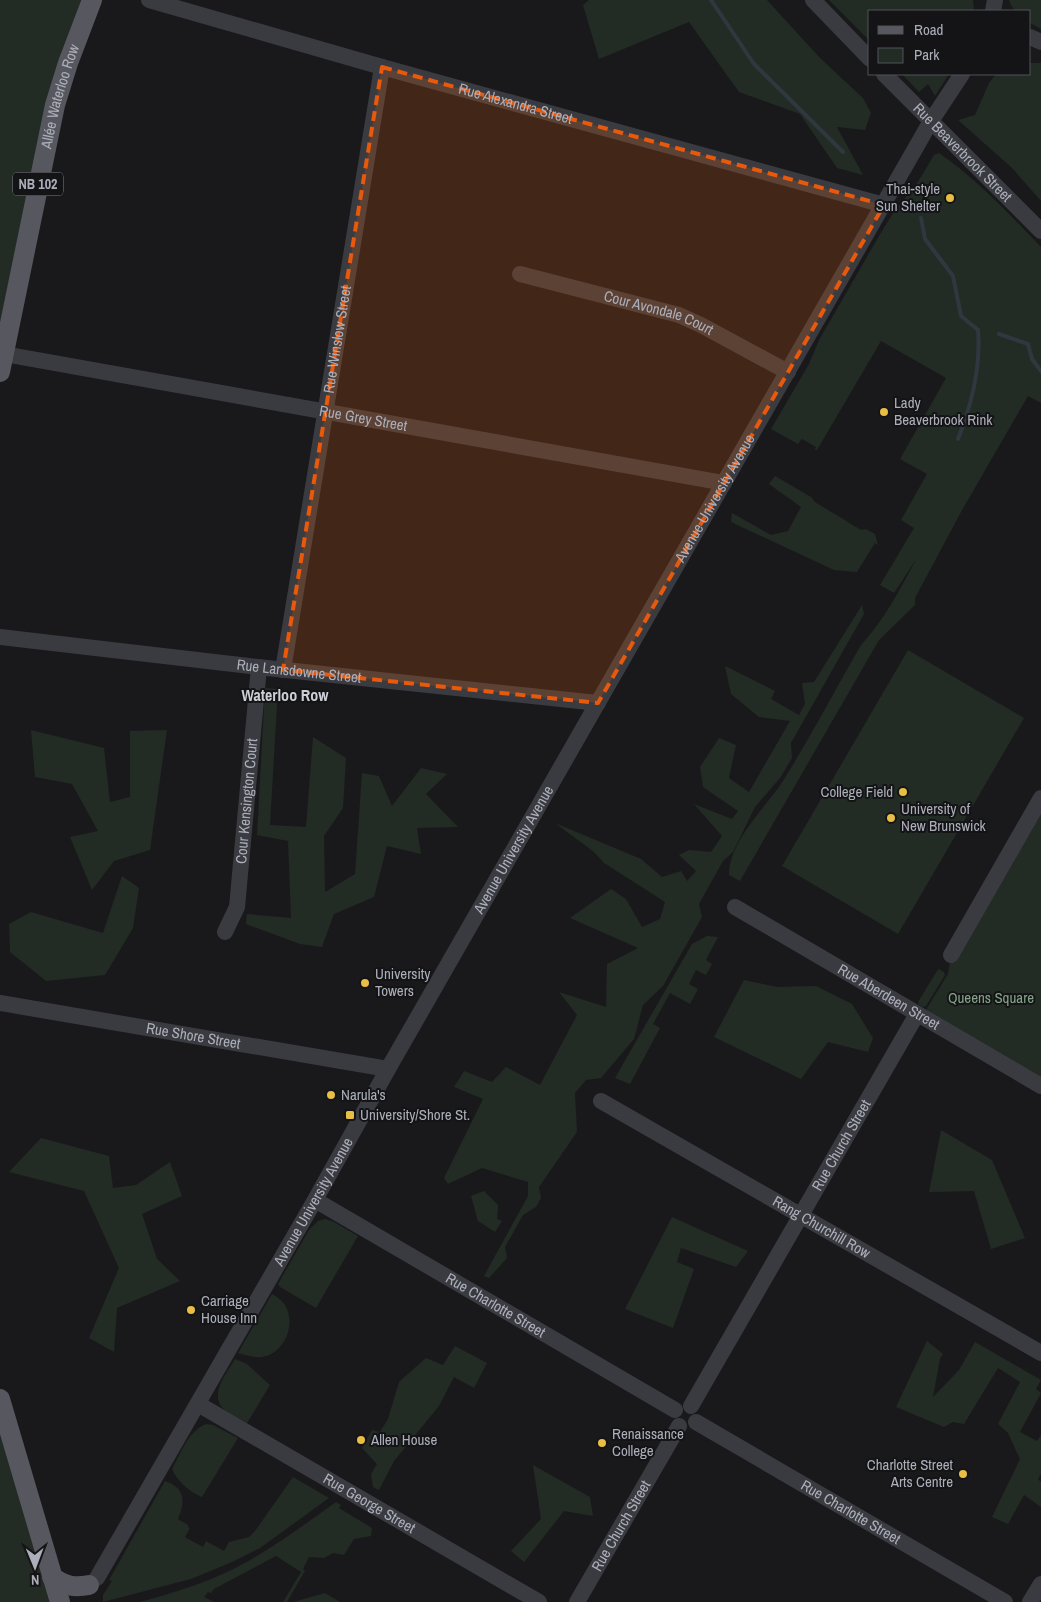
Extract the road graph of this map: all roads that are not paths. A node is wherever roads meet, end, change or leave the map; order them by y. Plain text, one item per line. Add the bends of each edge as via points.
1 (92, 0) edge
2 (149, 0) edge
3 (814, 0) edge
4 (868, 57) edge
5 (382, 67) junction
6 (885, 75) edge
7 (961, 75) edge
8 (931, 121) junction
9 (884, 205) junction
10 (1041, 231) edge
11 (520, 274) dead end
12 (2, 363) edge
13 (788, 372) junction
14 (324, 411) junction
15 (724, 482) junction
16 (0, 637) edge
17 (259, 667) junction
18 (283, 670) junction
19 (598, 704) junction
20 (1041, 798) edge
21 (735, 907) dead end
22 (225, 932) dead end
23 (951, 955) dead end
24 (0, 1002) edge
25 (917, 1014) junction
26 (388, 1069) junction
27 (1041, 1086) edge
28 (602, 1101) dead end
29 (315, 1200) junction
30 (800, 1215) junction
31 (1041, 1353) edge
32 (0, 1399) edge
33 (198, 1404) junction
34 (685, 1416) junction
35 (52, 1577) junction
36 (1041, 1584) edge
37 (80, 1595) edge
38 (539, 1602) edge
39 (577, 1602) edge
40 (1005, 1602) edge
41 (1030, 1602) edge

1 - 12 main road, Allée Waterloo Row / NB 102 via 55,105
2 - 5 street, Rue Alexandra Street
3 - 4 street
5 - 9 street, Rue Alexandra Street
5 - 14 street, Rue Winslow Street
6 - 8 street, Rue Beaverbrook Street
7 - 8 street, Avenue University Avenue
8 - 9 street, Avenue University Avenue
8 - 10 street, Rue Beaverbrook Street
9 - 13 street, Avenue University Avenue
11 - 13 street, Cour Avondale Court via 679,315
12 - 14 street, Rue Grey Street
13 - 15 street, Avenue University Avenue
14 - 15 street, Rue Grey Street
14 - 18 street, Rue Winslow Street
15 - 19 street, Avenue University Avenue
16 - 17 street, Rue Lansdowne Street
17 - 18 street, Rue Lansdowne Street
17 - 22 street, Cour Kensington Court via 237,907
18 - 19 street, Rue Lansdowne Street
19 - 26 street, Avenue University Avenue
20 - 23 street
21 - 25 street, Rue Aberdeen Street
24 - 26 street, Rue Shore Street
25 - 27 street, Rue Aberdeen Street
25 - 30 street, Rue Church Street
26 - 29 street, Avenue University Avenue
28 - 30 street, Rang Churchill Row
29 - 33 street, Avenue University Avenue
29 - 34 street, Rue Charlotte Street
30 - 31 street, Rang Churchill Row
30 - 34 street, Rue Church Street
32 - 35 main road
33 - 37 street, Avenue University Avenue
33 - 38 street, Rue George Street
34 - 39 street, Rue Church Street
34 - 40 street, Rue Charlotte Street
35 - 37 main road
35 - 37 main road via 64,1585 80,1587
36 - 41 street

